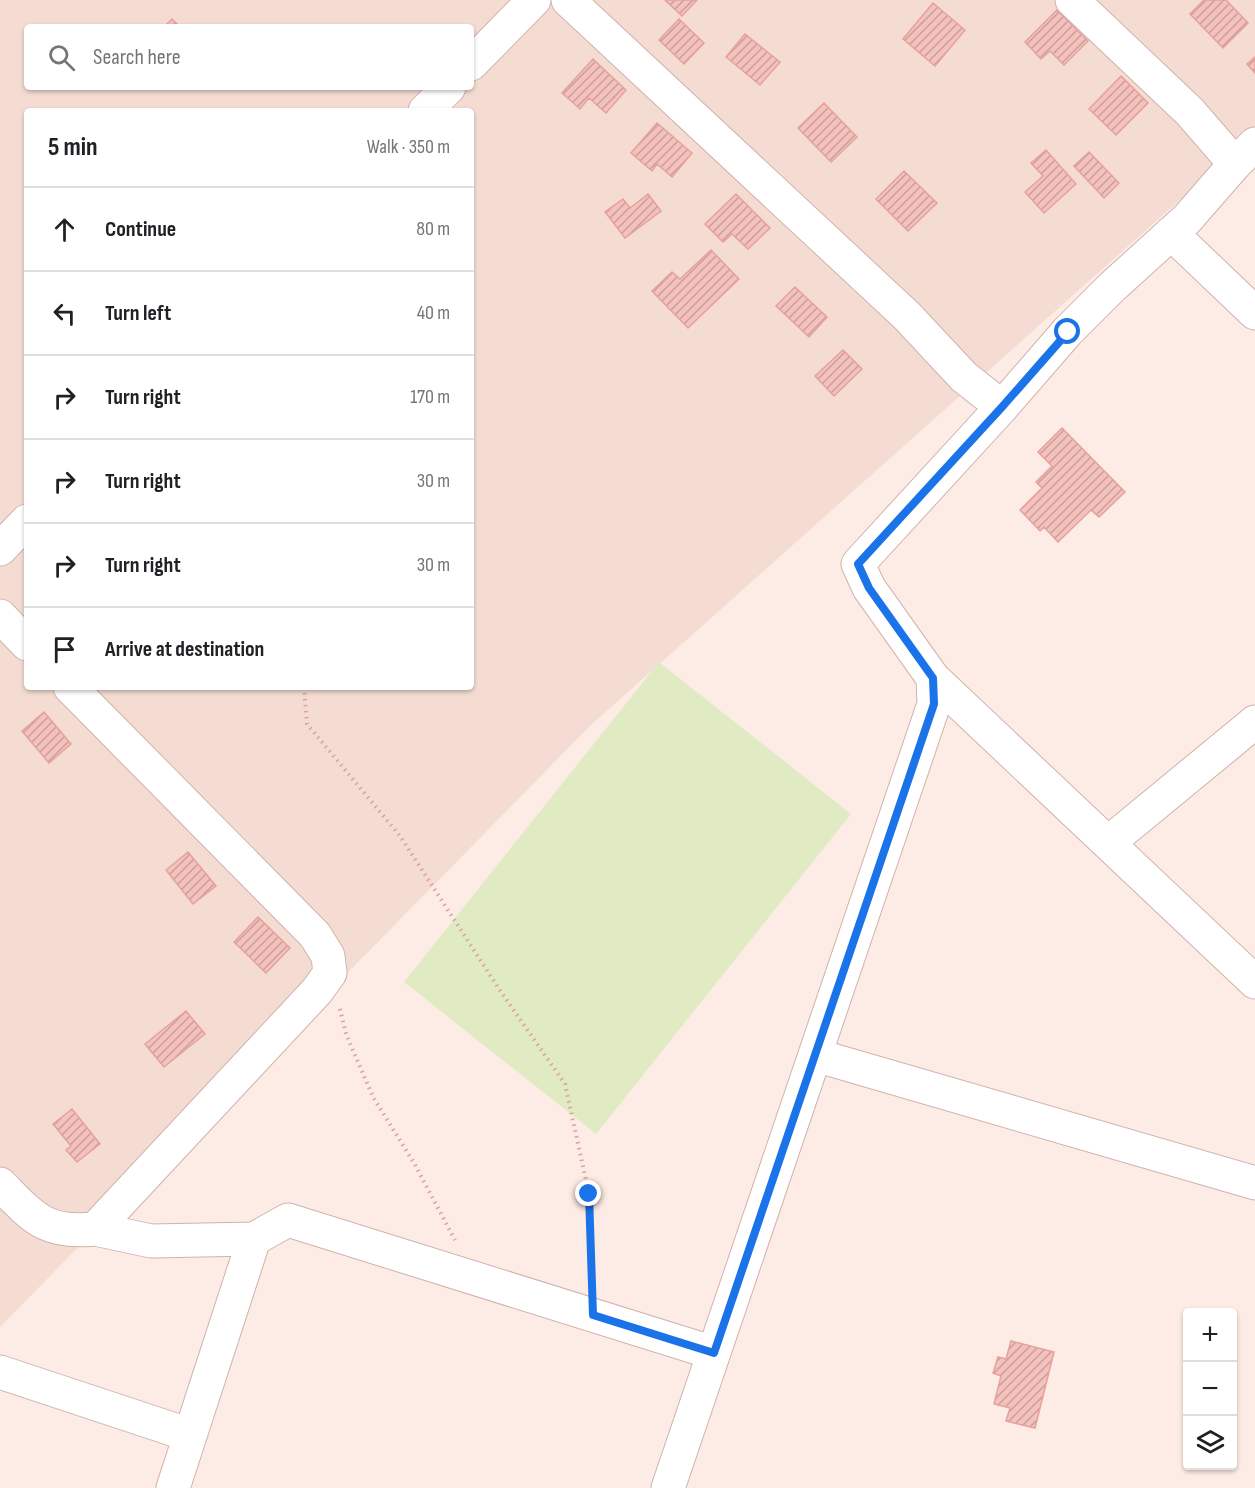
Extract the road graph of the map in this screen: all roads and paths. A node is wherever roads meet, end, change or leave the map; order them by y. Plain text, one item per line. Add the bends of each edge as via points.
1 (568, 0) edge
2 (1072, 0) edge
3 (532, 1) edge
4 (474, 61) edge
5 (446, 90) edge
6 (428, 108) edge
7 (1245, 154) edge
8 (1171, 234) junction
9 (1255, 313) edge
10 (1002, 407) junction
11 (24, 524) edge
12 (0, 549) edge
13 (0, 616) edge
14 (24, 641) edge
15 (933, 678) junction
16 (73, 690) edge
17 (304, 690) edge
18 (1255, 722) edge
19 (1108, 843) junction
20 (330, 973) junction
21 (1255, 982) edge
22 (815, 1055) junction
23 (1255, 1183) edge
24 (0, 1184) edge
25 (95, 1229) junction
26 (255, 1239) junction
27 (475, 1278) junction
28 (593, 1315) junction
29 (714, 1353) junction
30 (0, 1372) edge
31 (190, 1435) junction
32 (675, 1486) edge
33 (173, 1488) edge

1 - 10 street via 907,316 964,377
2 - 7 street via 1190,112
3 - 4 street
5 - 6 street
7 - 8 street
8 - 9 street
8 - 10 street via 1068,332
10 - 15 street via 858,564 869,588
11 - 12 street
13 - 14 street
15 - 19 street
15 - 22 street via 934,704
16 - 20 street via 315,935 328,956
17 - 28 path via 307,724 400,836 565,1084 589,1194
18 - 19 street
19 - 21 street
20 - 25 street
20 - 27 path via 346,1034 373,1097 414,1163
22 - 23 street
22 - 29 street
24 - 25 street via 36,1219 74,1231
25 - 26 street via 151,1241
26 - 27 street via 288,1220
26 - 31 street
27 - 28 street
28 - 29 street
29 - 32 street
30 - 31 street
31 - 33 street

